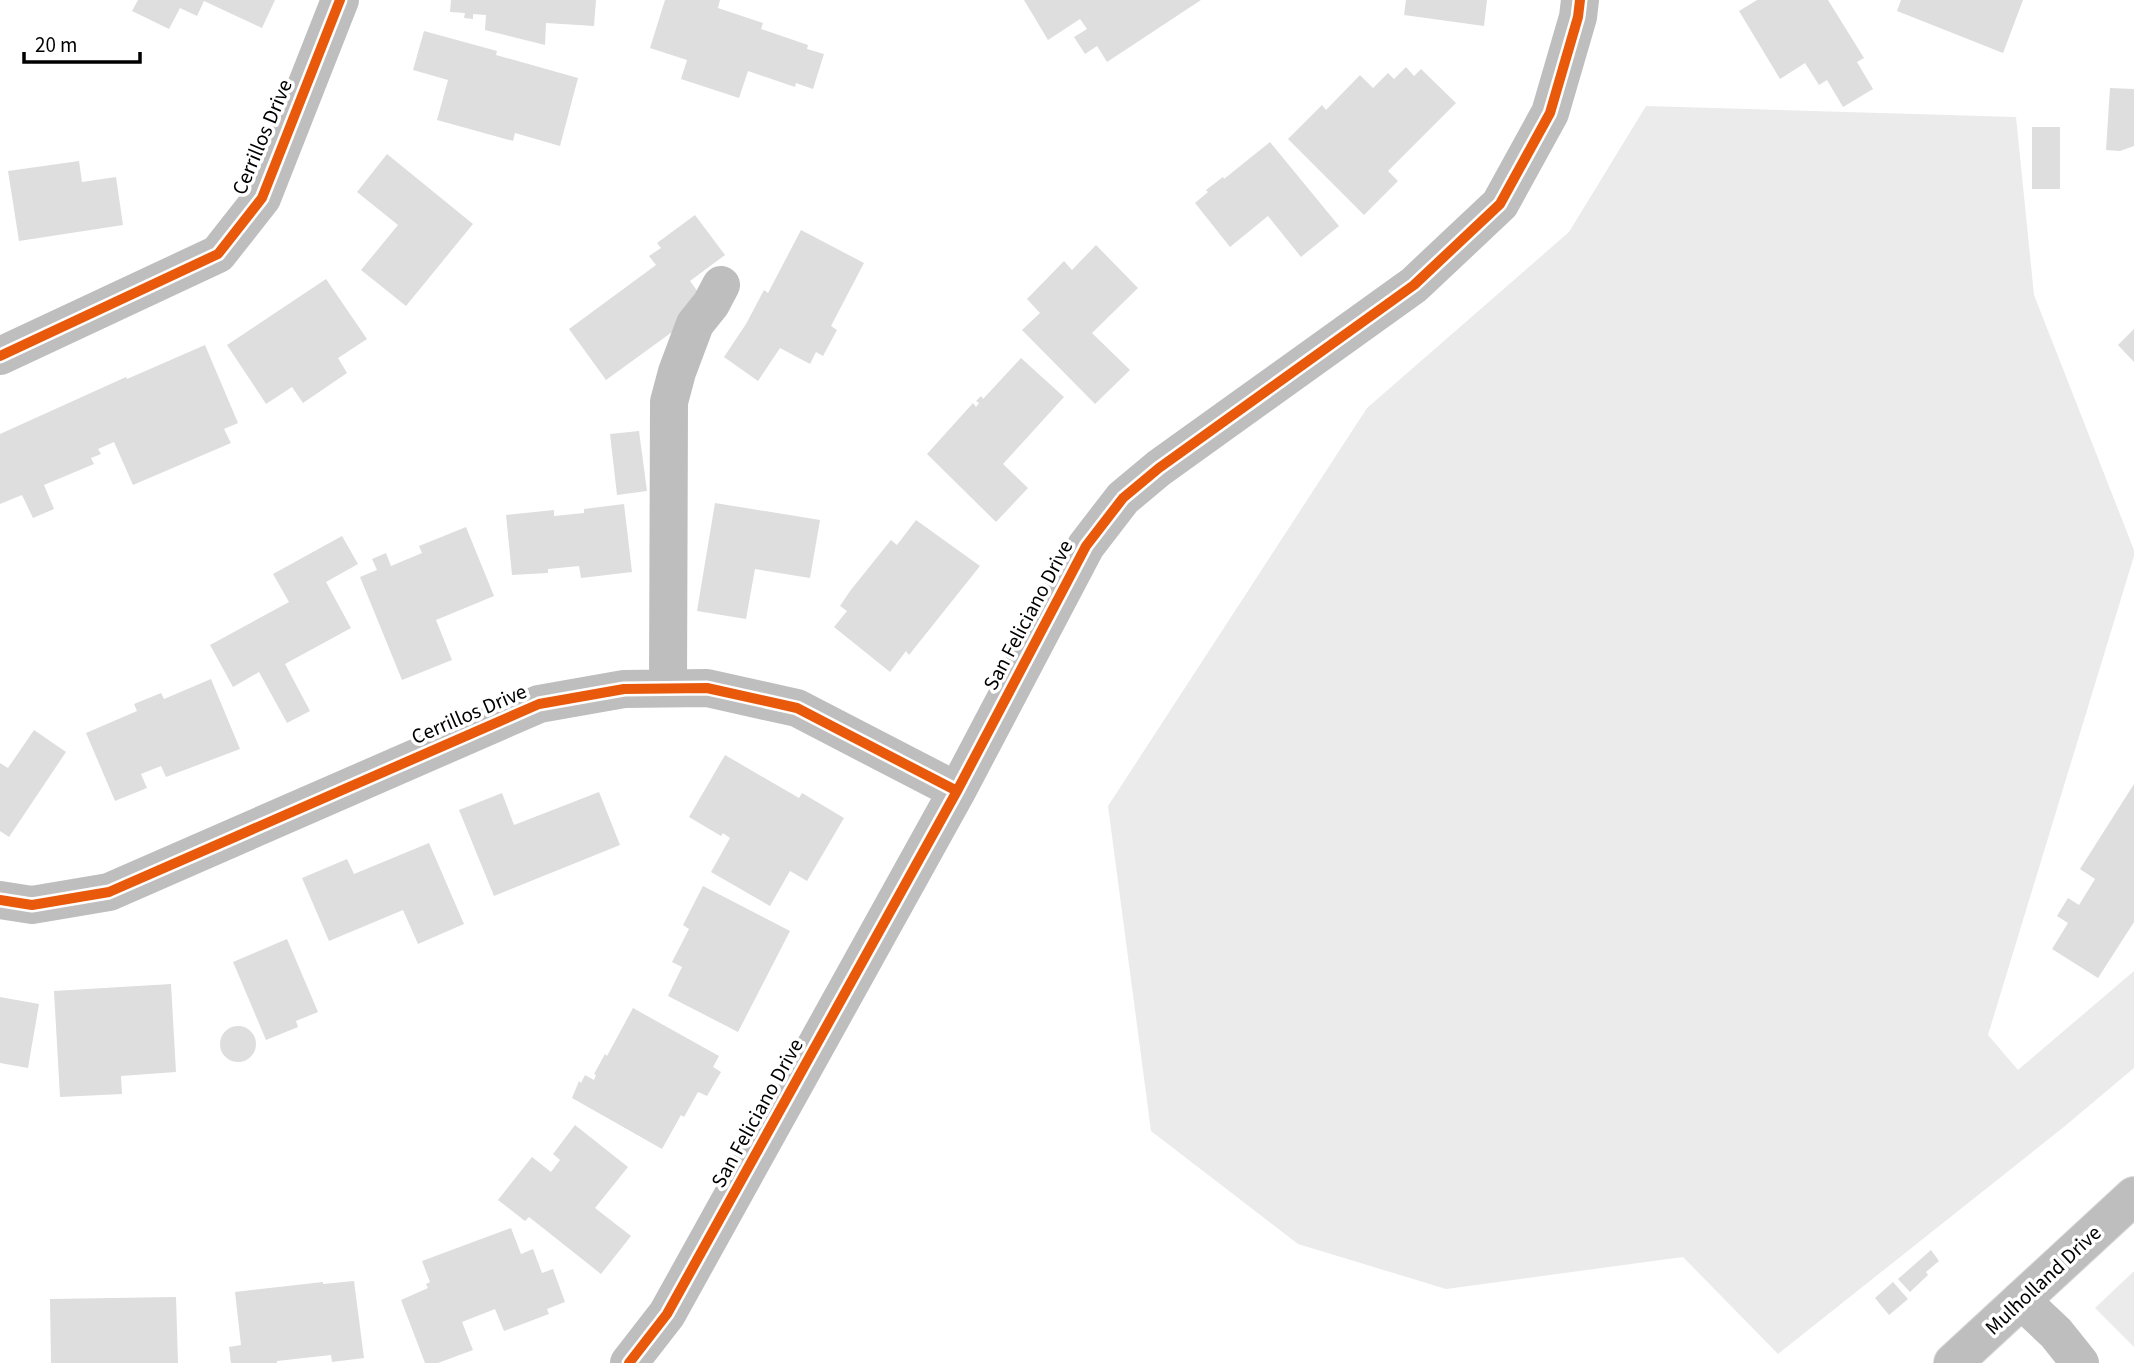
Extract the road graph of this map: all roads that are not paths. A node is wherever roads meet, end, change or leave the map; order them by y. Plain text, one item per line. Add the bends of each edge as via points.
1 (340, 0) edge
2 (1580, 0) edge
3 (721, 285) dead end
4 (0, 356) edge
5 (668, 688) junction
6 (957, 791) junction
7 (0, 900) edge
8 (2134, 1196) edge
9 (2021, 1300) junction
10 (629, 1363) edge
11 (1953, 1363) edge
12 (2080, 1363) edge

1 - 4 street, Cerrillos Drive via 262,198 218,254
2 - 6 street, San Feliciano Drive via 1549,113 1500,204 1414,285 1123,498 1086,546
3 - 5 street via 695,324 669,402
5 - 6 street, Cerrillos Drive via 707,688 797,708
5 - 7 street, Cerrillos Drive via 624,689 539,704 109,892 32,905
6 - 10 street, San Feliciano Drive via 667,1314
8 - 9 street, Mulholland Drive
9 - 11 street, Mulholland Drive
9 - 12 street

